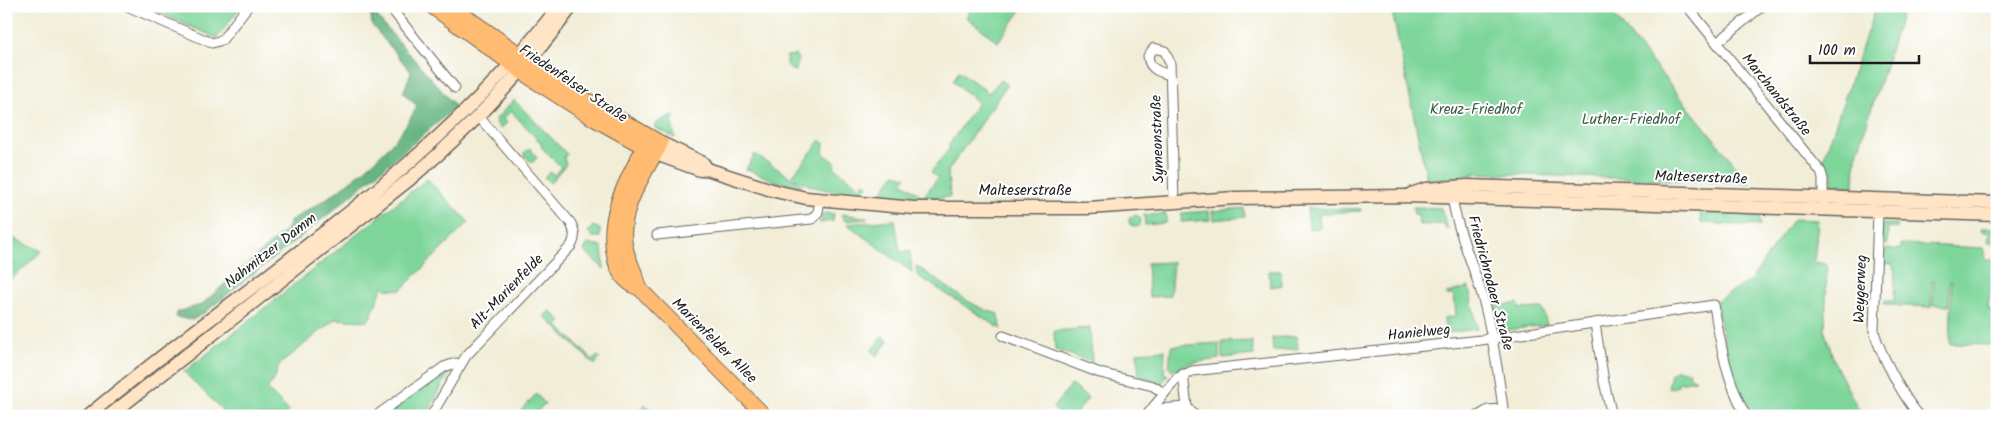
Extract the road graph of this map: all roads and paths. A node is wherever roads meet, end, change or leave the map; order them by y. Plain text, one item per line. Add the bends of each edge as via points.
1 (127, 6) edge
2 (248, 6) edge
3 (389, 6) edge
4 (431, 6) edge
5 (451, 6) edge
6 (559, 6) edge
7 (572, 6) edge
8 (1687, 6) edge
9 (1762, 6) edge
10 (1717, 43) junction
11 (521, 62) junction
12 (1170, 75) dead end
13 (455, 88) dead end
14 (469, 107) junction
15 (479, 117) junction
16 (646, 142) junction
17 (659, 148) junction
18 (1452, 192) junction
19 (820, 200) junction
20 (1174, 202) junction
21 (1823, 203) junction
22 (1997, 203) edge
23 (1878, 211) junction
24 (1997, 215) edge
25 (658, 235) dead end
26 (640, 289) junction
27 (1595, 323) junction
28 (1003, 336) dead end
29 (1491, 338) junction
30 (459, 365) junction
31 (1183, 374) junction
32 (1164, 393) junction
33 (1154, 406) junction
34 (1187, 407) junction
35 (1503, 412) edge
36 (88, 416) edge
37 (108, 416) edge
38 (376, 416) edge
39 (431, 416) edge
40 (765, 416) edge
41 (1146, 416) edge
42 (1195, 416) edge
43 (1478, 416) edge
44 (1612, 416) edge
45 (1746, 416) edge
46 (1920, 416) edge

1 - 2 street via 212,43 222,40
3 - 13 street
4 - 11 main road, Friedenfelser Straße
5 - 11 main road, Friedenfelser Straße
6 - 11 main road
7 - 11 main road
8 - 10 street, Marchandstraße
9 - 10 street
10 - 21 street, Marchandstraße via 1821,172
11 - 14 main road, Nahmitzer Damm
11 - 15 main road, Nahmitzer Damm
11 - 16 main road, Friedenfelser Straße via 580,96
12 - 20 street, Symeonstraße
14 - 15 main road
14 - 36 main road, Nahmitzer Damm via 381,186
15 - 30 street, Alt-Marienfelde via 570,222 575,239
15 - 37 main road, Nahmitzer Damm via 410,179
16 - 17 main road, Friedenfelser Straße
16 - 26 main road, Marienfelder Allee via 620,194 611,236 618,272 628,285
17 - 19 main road, Friedenfelser Straße via 700,170 707,169 775,191
17 - 26 main road, Marienfelder Allee via 632,199 625,223 628,256
18 - 20 main road, Malteserstraße via 1426,189 1406,196
18 - 21 main road, Malteserstraße
18 - 29 street, Friedrichrodaer Straße via 1484,300
19 - 20 main road, Malteserstraße via 925,208 1090,208
19 - 25 street via 818,212 812,219
21 - 22 main road, Malteserstraße
21 - 23 main road, Malteserstraße
23 - 24 main road, Malteserstraße
23 - 46 street, Weygerweg via 1874,331 1911,406
26 - 40 main road, Marienfelder Allee
27 - 29 street, Hanielweg
27 - 44 street
27 - 45 street, Hanielweg via 1714,304 1723,358
28 - 32 street via 1100,373 1146,384
29 - 31 street, Hanielweg
29 - 35 street, Friedrichrodaer Straße
30 - 38 street, Alt-Marienfelde via 444,367
30 - 39 street, Alt-Marienfelde
31 - 32 street
31 - 34 street
32 - 33 street
33 - 34 street
33 - 41 street
34 - 42 street
35 - 43 street via 1488,410

